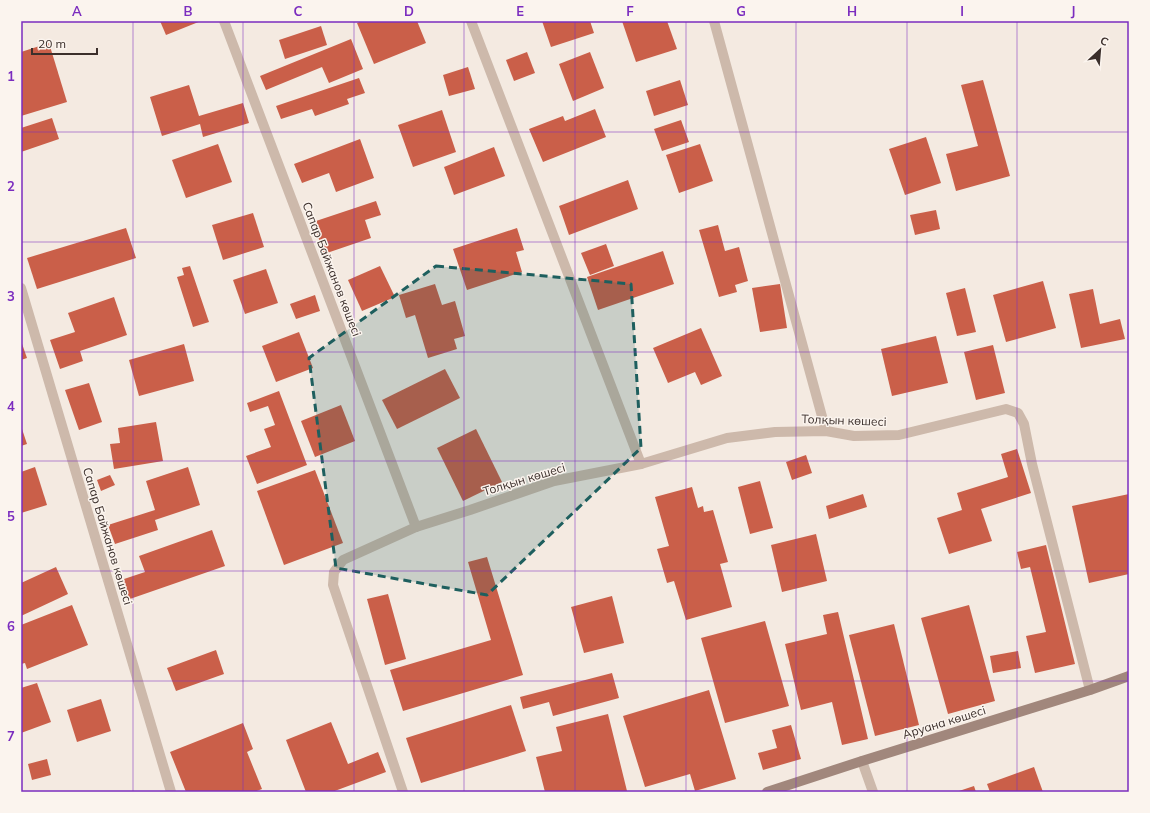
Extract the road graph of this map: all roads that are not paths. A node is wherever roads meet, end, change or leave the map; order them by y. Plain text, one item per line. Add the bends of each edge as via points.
1 (224, 21) edge
2 (471, 21) edge
3 (714, 21) edge
4 (21, 288) edge
5 (826, 430) junction
6 (640, 464) junction
7 (416, 527) junction
8 (1129, 676) edge
9 (1090, 690) junction
10 (862, 761) junction
11 (171, 792) edge
12 (403, 792) edge
13 (767, 792) edge
14 (873, 792) edge

1 - 7 street, Сапар Байжанов көшесі
2 - 6 street
3 - 5 street
4 - 11 street, Сапар Байжанов көшесі
5 - 6 street, Толқын көшесі via 774,432 727,438
5 - 9 street, Толқын көшесі via 854,436 899,435 1006,409 1018,413 1024,424
6 - 7 street, Толқын көшесі via 554,481
7 - 12 street, Толқын көшесі via 343,560 334,572 332,585
8 - 9 street, Аруана көшесі
9 - 10 street, Аруана көшесі
10 - 13 street, Аруана көшесі
10 - 14 street

